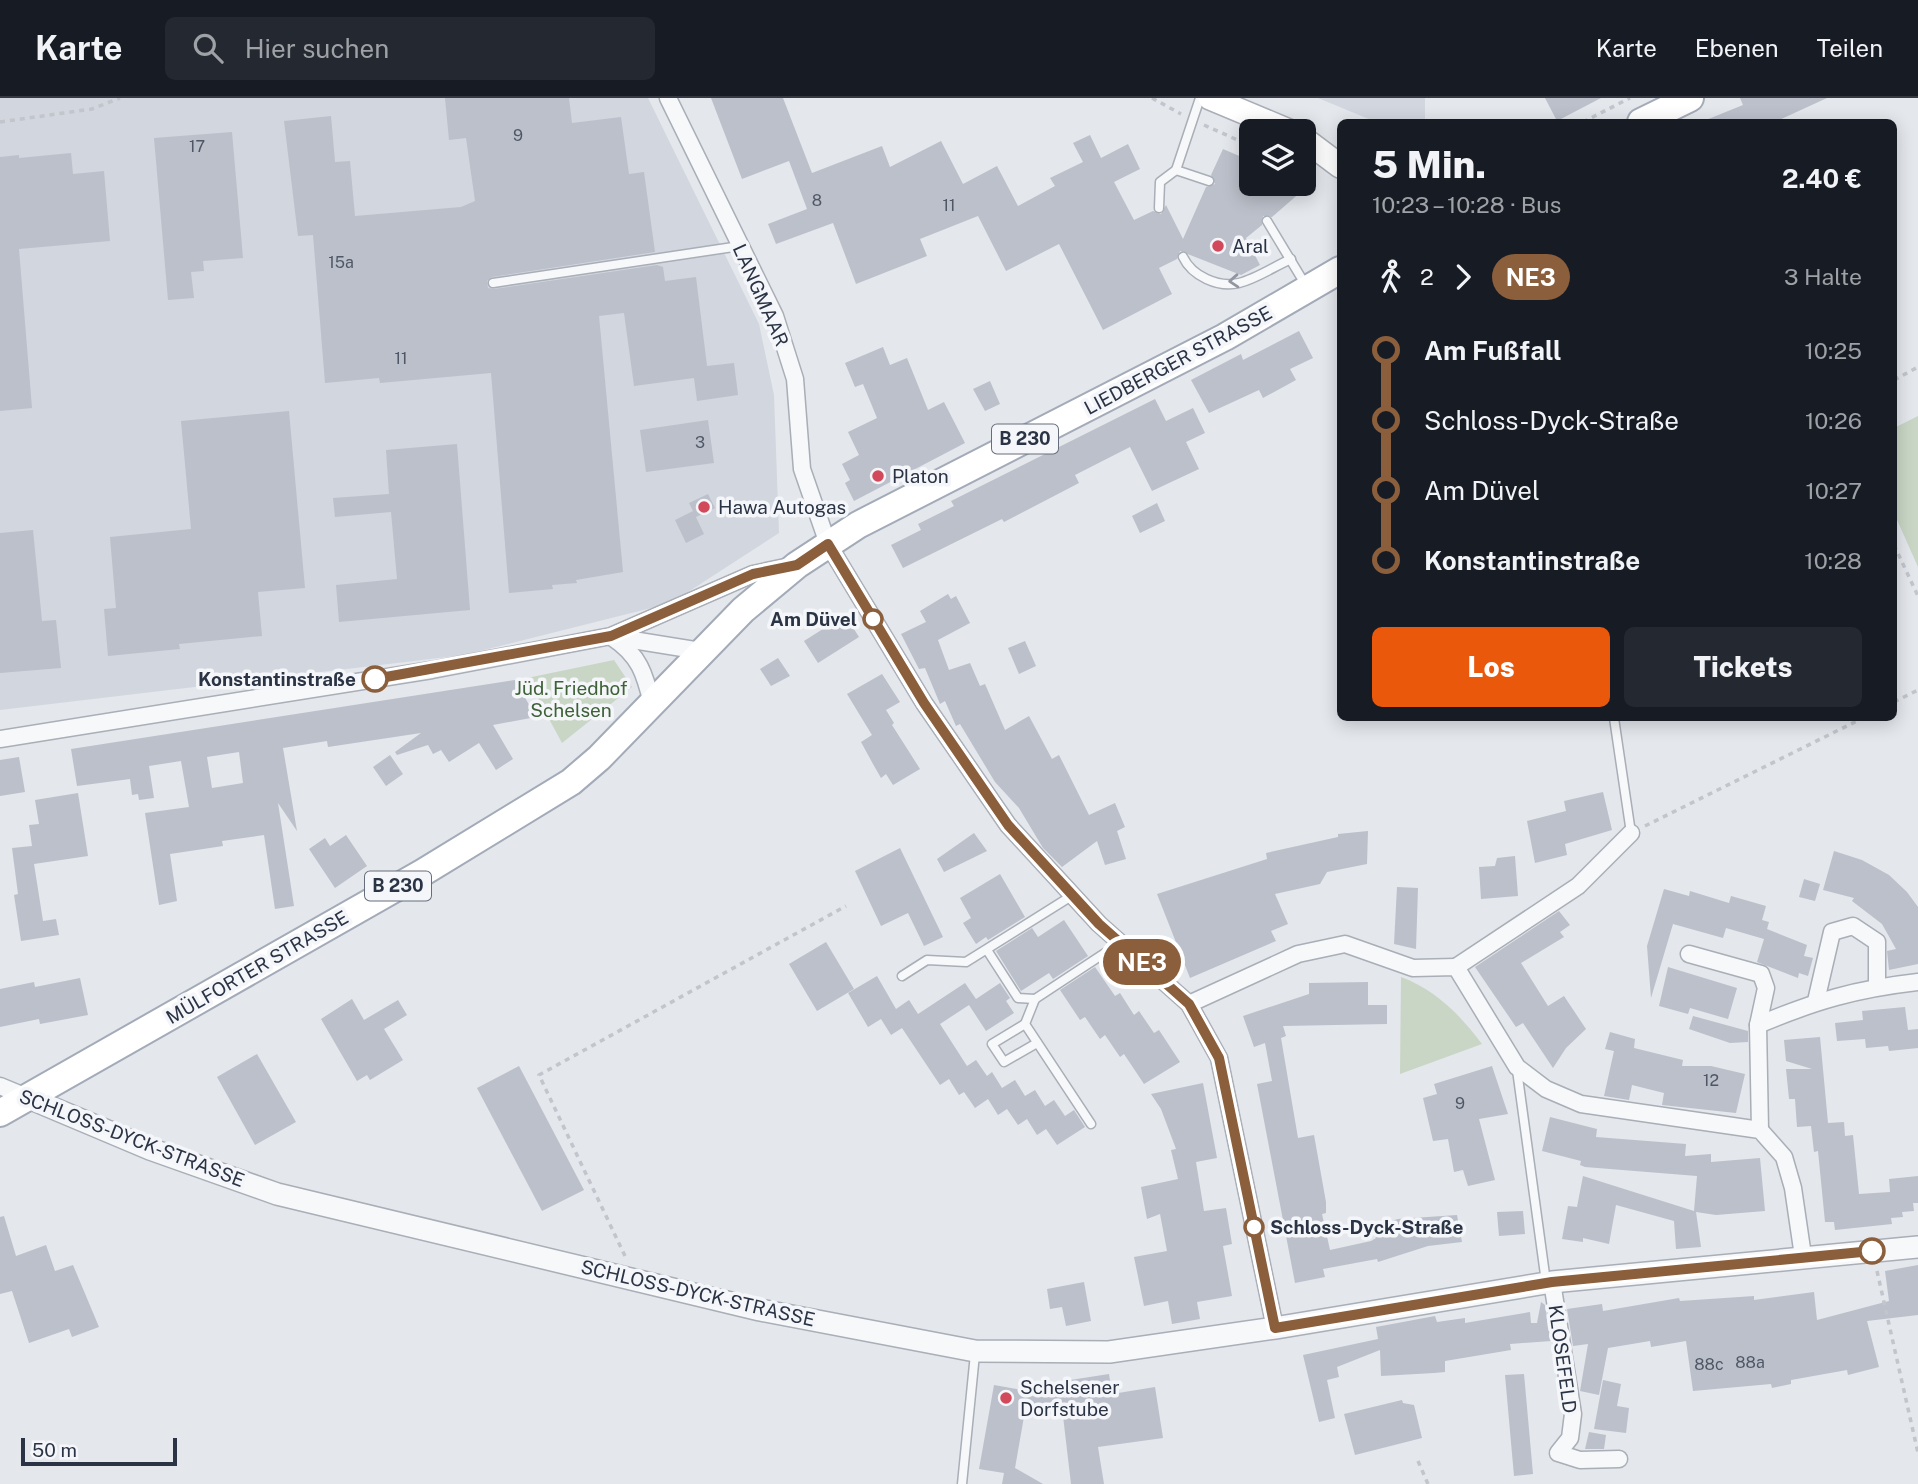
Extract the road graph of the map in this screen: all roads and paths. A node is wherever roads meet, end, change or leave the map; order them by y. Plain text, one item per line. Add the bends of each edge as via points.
1 (120, 98) edge
2 (668, 98) edge
3 (1200, 98) edge
4 (1210, 98) edge
5 (1630, 98) edge
6 (1690, 98) edge
7 (1260, 119) edge
8 (1589, 119) edge
9 (1647, 119) edge
10 (0, 122) edge
11 (1316, 141) edge
12 (1316, 147) edge
13 (1337, 147) edge
14 (1337, 164) edge
15 (1176, 170) junction
16 (1209, 181) dead end
17 (1159, 208) dead end
18 (1267, 221) dead end
19 (740, 246) junction
20 (1182, 257) dead end
21 (1291, 259) junction
22 (1337, 272) edge
23 (493, 282) dead end
24 (1307, 289) junction
25 (1918, 367) edge
26 (1897, 378) edge
27 (828, 544) junction
28 (1897, 551) edge
29 (797, 565) junction
30 (1918, 596) edge
31 (611, 636) junction
32 (701, 651) junction
33 (1918, 690) edge
34 (1897, 700) edge
35 (652, 704) junction
36 (1614, 721) edge
37 (1857, 721) edge
38 (0, 739) edge
39 (1631, 834) junction
40 (1073, 895) junction
41 (846, 906) dead end
42 (1121, 942) junction
43 (987, 950) junction
44 (1689, 954) dead end
45 (1456, 967) junction
46 (902, 976) dead end
47 (1918, 982) edge
48 (1877, 986) junction
49 (1035, 999) junction
50 (1816, 1001) junction
51 (1189, 1004) junction
52 (1025, 1024) junction
53 (1758, 1026) junction
54 (1037, 1044) junction
55 (1517, 1067) junction
56 (0, 1086) edge
57 (30, 1098) junction
58 (0, 1113) edge
59 (1091, 1124) dead end
60 (1760, 1130) junction
61 (1918, 1247) edge
62 (1872, 1251) junction
63 (1803, 1256) junction
64 (637, 1280) junction
65 (1549, 1283) junction
66 (1275, 1328) junction
67 (975, 1351) junction
68 (1918, 1453) edge
69 (1619, 1459) dead end
70 (1418, 1461) dead end
71 (962, 1484) edge
72 (1428, 1484) edge

1 - 10 path via 92,109
2 - 19 street, LANGMAAR
3 - 15 lane
4 - 7 main road
5 - 8 path
6 - 9 main road
11 - 13 main road
12 - 14 main road
15 - 16 lane
15 - 17 lane via 1160,182
18 - 21 lane
19 - 23 lane
19 - 27 street, LANGMAAR via 775,316 795,379 802,469
21 -> 20 lane via 1238,283 1202,279
21 - 24 lane
22 - 24 main road, LIEDBERGER STRASSE / B 230
24 - 27 main road, LIEDBERGER STRASSE / B 230 via 1225,337
25 - 26 path
27 - 29 main road, MÜLFORTER STRASSE / B 230
27 - 40 street via 924,703 1008,825
28 - 30 path
29 - 31 street via 753,574
29 - 32 main road, MÜLFORTER STRASSE / B 230
31 - 32 street
31 - 35 street via 641,663
31 - 38 street via 432,670
32 - 35 main road, MÜLFORTER STRASSE / B 230
33 - 34 path
35 - 57 main road, MÜLFORTER STRASSE / B 230 via 600,758 539,804
36 - 39 lane
37 - 39 path
39 - 45 street via 1578,886
40 - 42 street
40 - 43 lane
41 - 64 path via 539,1075
42 - 49 lane
42 - 51 street
43 - 46 lane via 966,962 927,960
43 - 49 lane via 1018,998
44 - 53 street via 1761,974 1766,988
45 - 51 street via 1413,968 1345,944 1298,954
45 - 55 street
47 - 48 street
48 - 50 street
48 - 50 street via 1877,942 1853,926 1832,932
49 - 52 lane
50 - 53 street
51 - 66 street via 1219,1058
52 - 54 lane
52 - 54 lane via 992,1044 1004,1062
53 - 60 street
54 - 59 lane
55 - 60 street via 1546,1089 1581,1104
55 - 65 lane
56 - 57 street, SCHLOSS-DYCK-STRASSE
57 - 58 main road, MÜLFORTER STRASSE / B 230
57 - 64 street, SCHLOSS-DYCK-STRASSE via 150,1150 277,1194
60 - 63 street via 1784,1157
61 - 62 street, SCHLOSS-DYCK-STRASSE
62 - 63 street, SCHLOSS-DYCK-STRASSE
62 - 68 path
63 - 65 street, SCHLOSS-DYCK-STRASSE
64 - 67 street, SCHLOSS-DYCK-STRASSE via 760,1310
65 - 66 street, SCHLOSS-DYCK-STRASSE
65 - 69 street, KLOSEFELD via 1573,1414 1570,1438 1558,1453 1580,1460
66 - 67 street, SCHLOSS-DYCK-STRASSE via 1109,1352
67 - 71 lane
70 - 72 path

